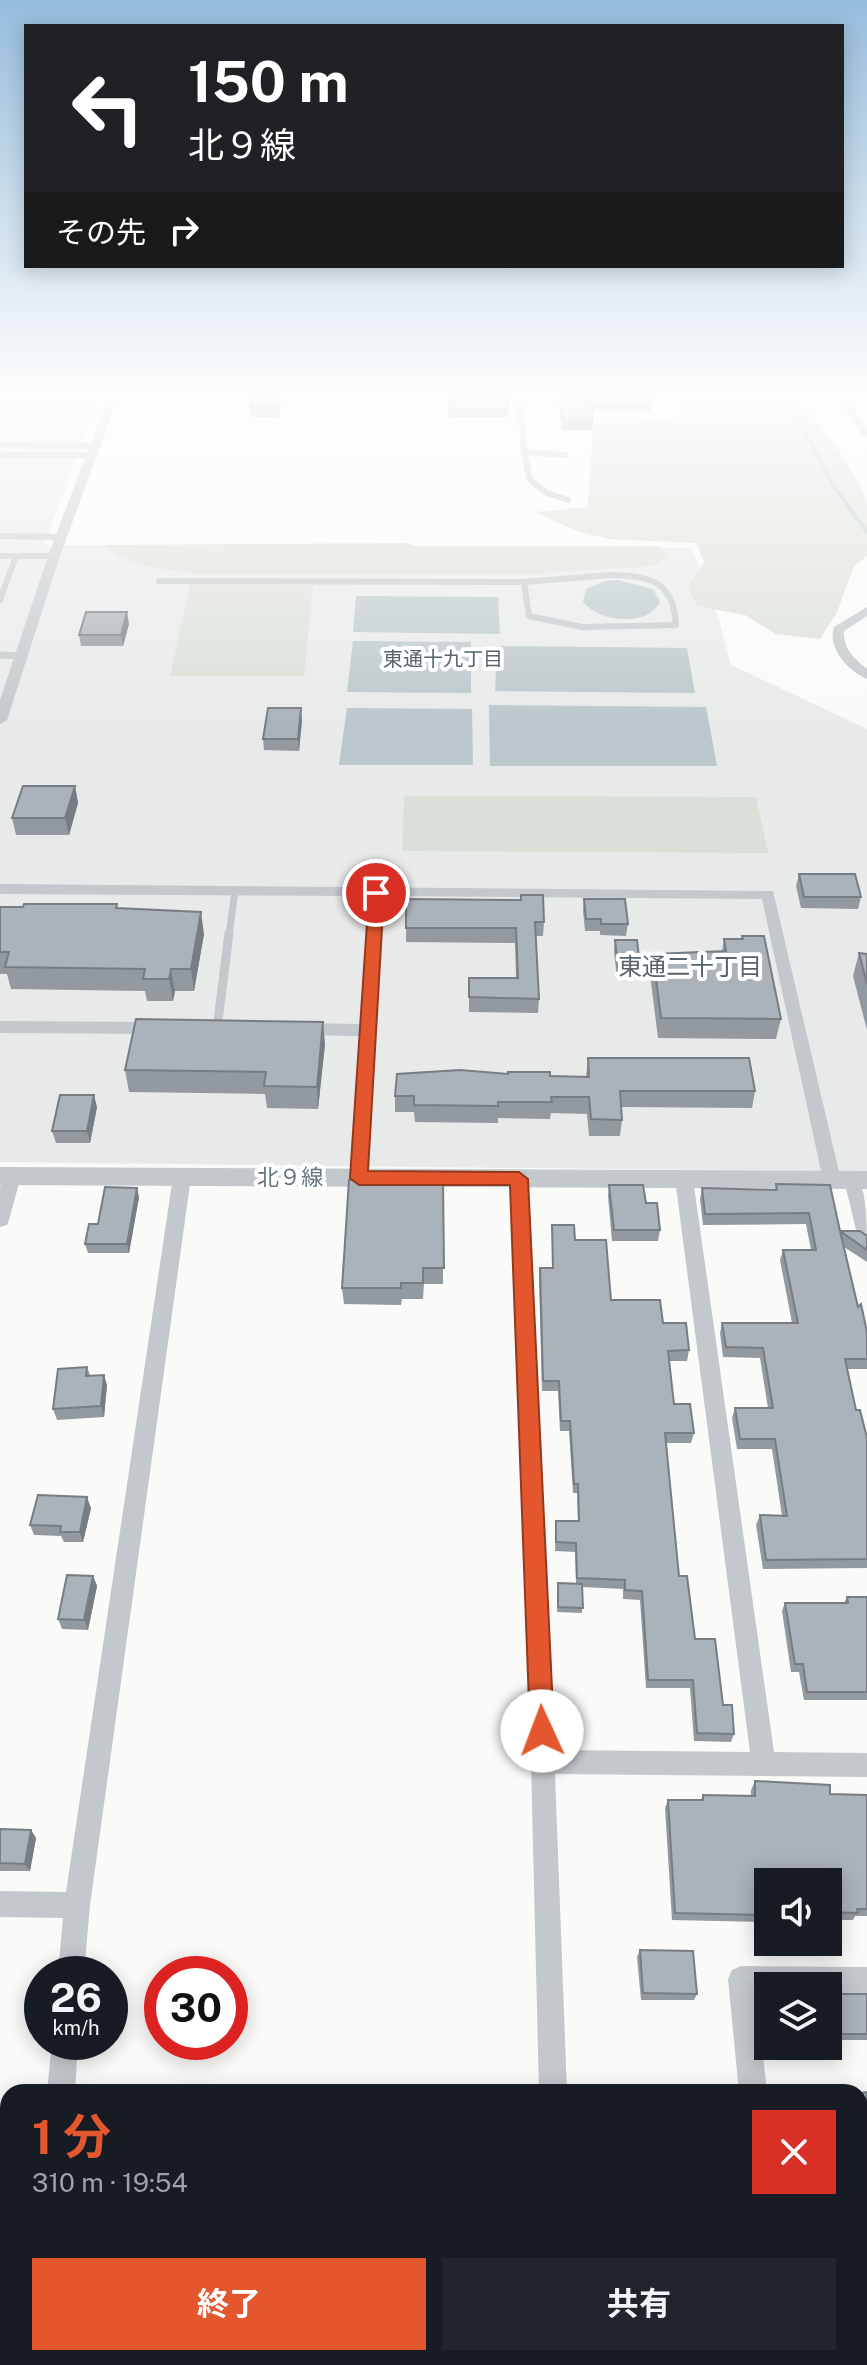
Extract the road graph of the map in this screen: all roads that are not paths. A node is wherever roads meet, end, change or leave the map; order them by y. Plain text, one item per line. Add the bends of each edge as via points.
1 (73, 505) edge
2 (0, 536) edge
3 (61, 537) junction
4 (0, 556) edge
5 (16, 556) junction
6 (54, 556) junction
7 (159, 581) dead end
8 (524, 582) junction
9 (0, 600) edge
10 (864, 612) edge
11 (0, 655) edge
12 (21, 656) junction
13 (867, 675) edge
14 (0, 720) edge
15 (0, 889) edge
16 (235, 891) junction
17 (376, 893) junction
18 (0, 1027) edge
19 (171, 1028) edge
20 (217, 1029) edge
21 (278, 1029) edge
22 (368, 1030) junction
23 (6, 1176) edge
24 (182, 1177) junction
25 (359, 1178) junction
26 (519, 1179) junction
27 (684, 1179) junction
28 (851, 1180) edge
29 (0, 1220) edge
30 (867, 1238) edge
31 (543, 1762) junction
32 (764, 1764) junction
33 (867, 1765) edge
34 (0, 1904) edge
35 (77, 1905) junction
36 (73, 1956) edge
37 (867, 1980) edge
38 (64, 2060) edge
39 (62, 2084) edge
40 (553, 2084) edge
41 (752, 2084) edge

1 - 3 street
2 - 3 lane
3 - 6 street
4 - 5 lane
5 - 6 lane
5 - 9 lane
6 - 12 street
7 - 8 lane
8 - 8 lane via 610,575 653,580 675,603 676,625 546,623 529,616
10 - 13 street via 838,630 836,641
11 - 12 lane
12 - 14 street
15 - 16 street
16 - 17 street
16 - 20 lane
17 - 22 street
17 - 28 street via 768,894
18 - 19 street
21 - 22 street
22 - 25 street
23 - 24 street, 北９線
23 - 29 street
24 - 25 street, 北９線
24 - 35 street
25 - 26 street, 北９線
26 - 27 street, 北９線
26 - 31 street
27 - 28 street, 北９線
27 - 32 street
28 - 30 street
31 - 32 street
31 - 40 street
32 - 33 street
34 - 35 street
35 - 36 street
37 - 41 street via 741,1979
38 - 39 street

